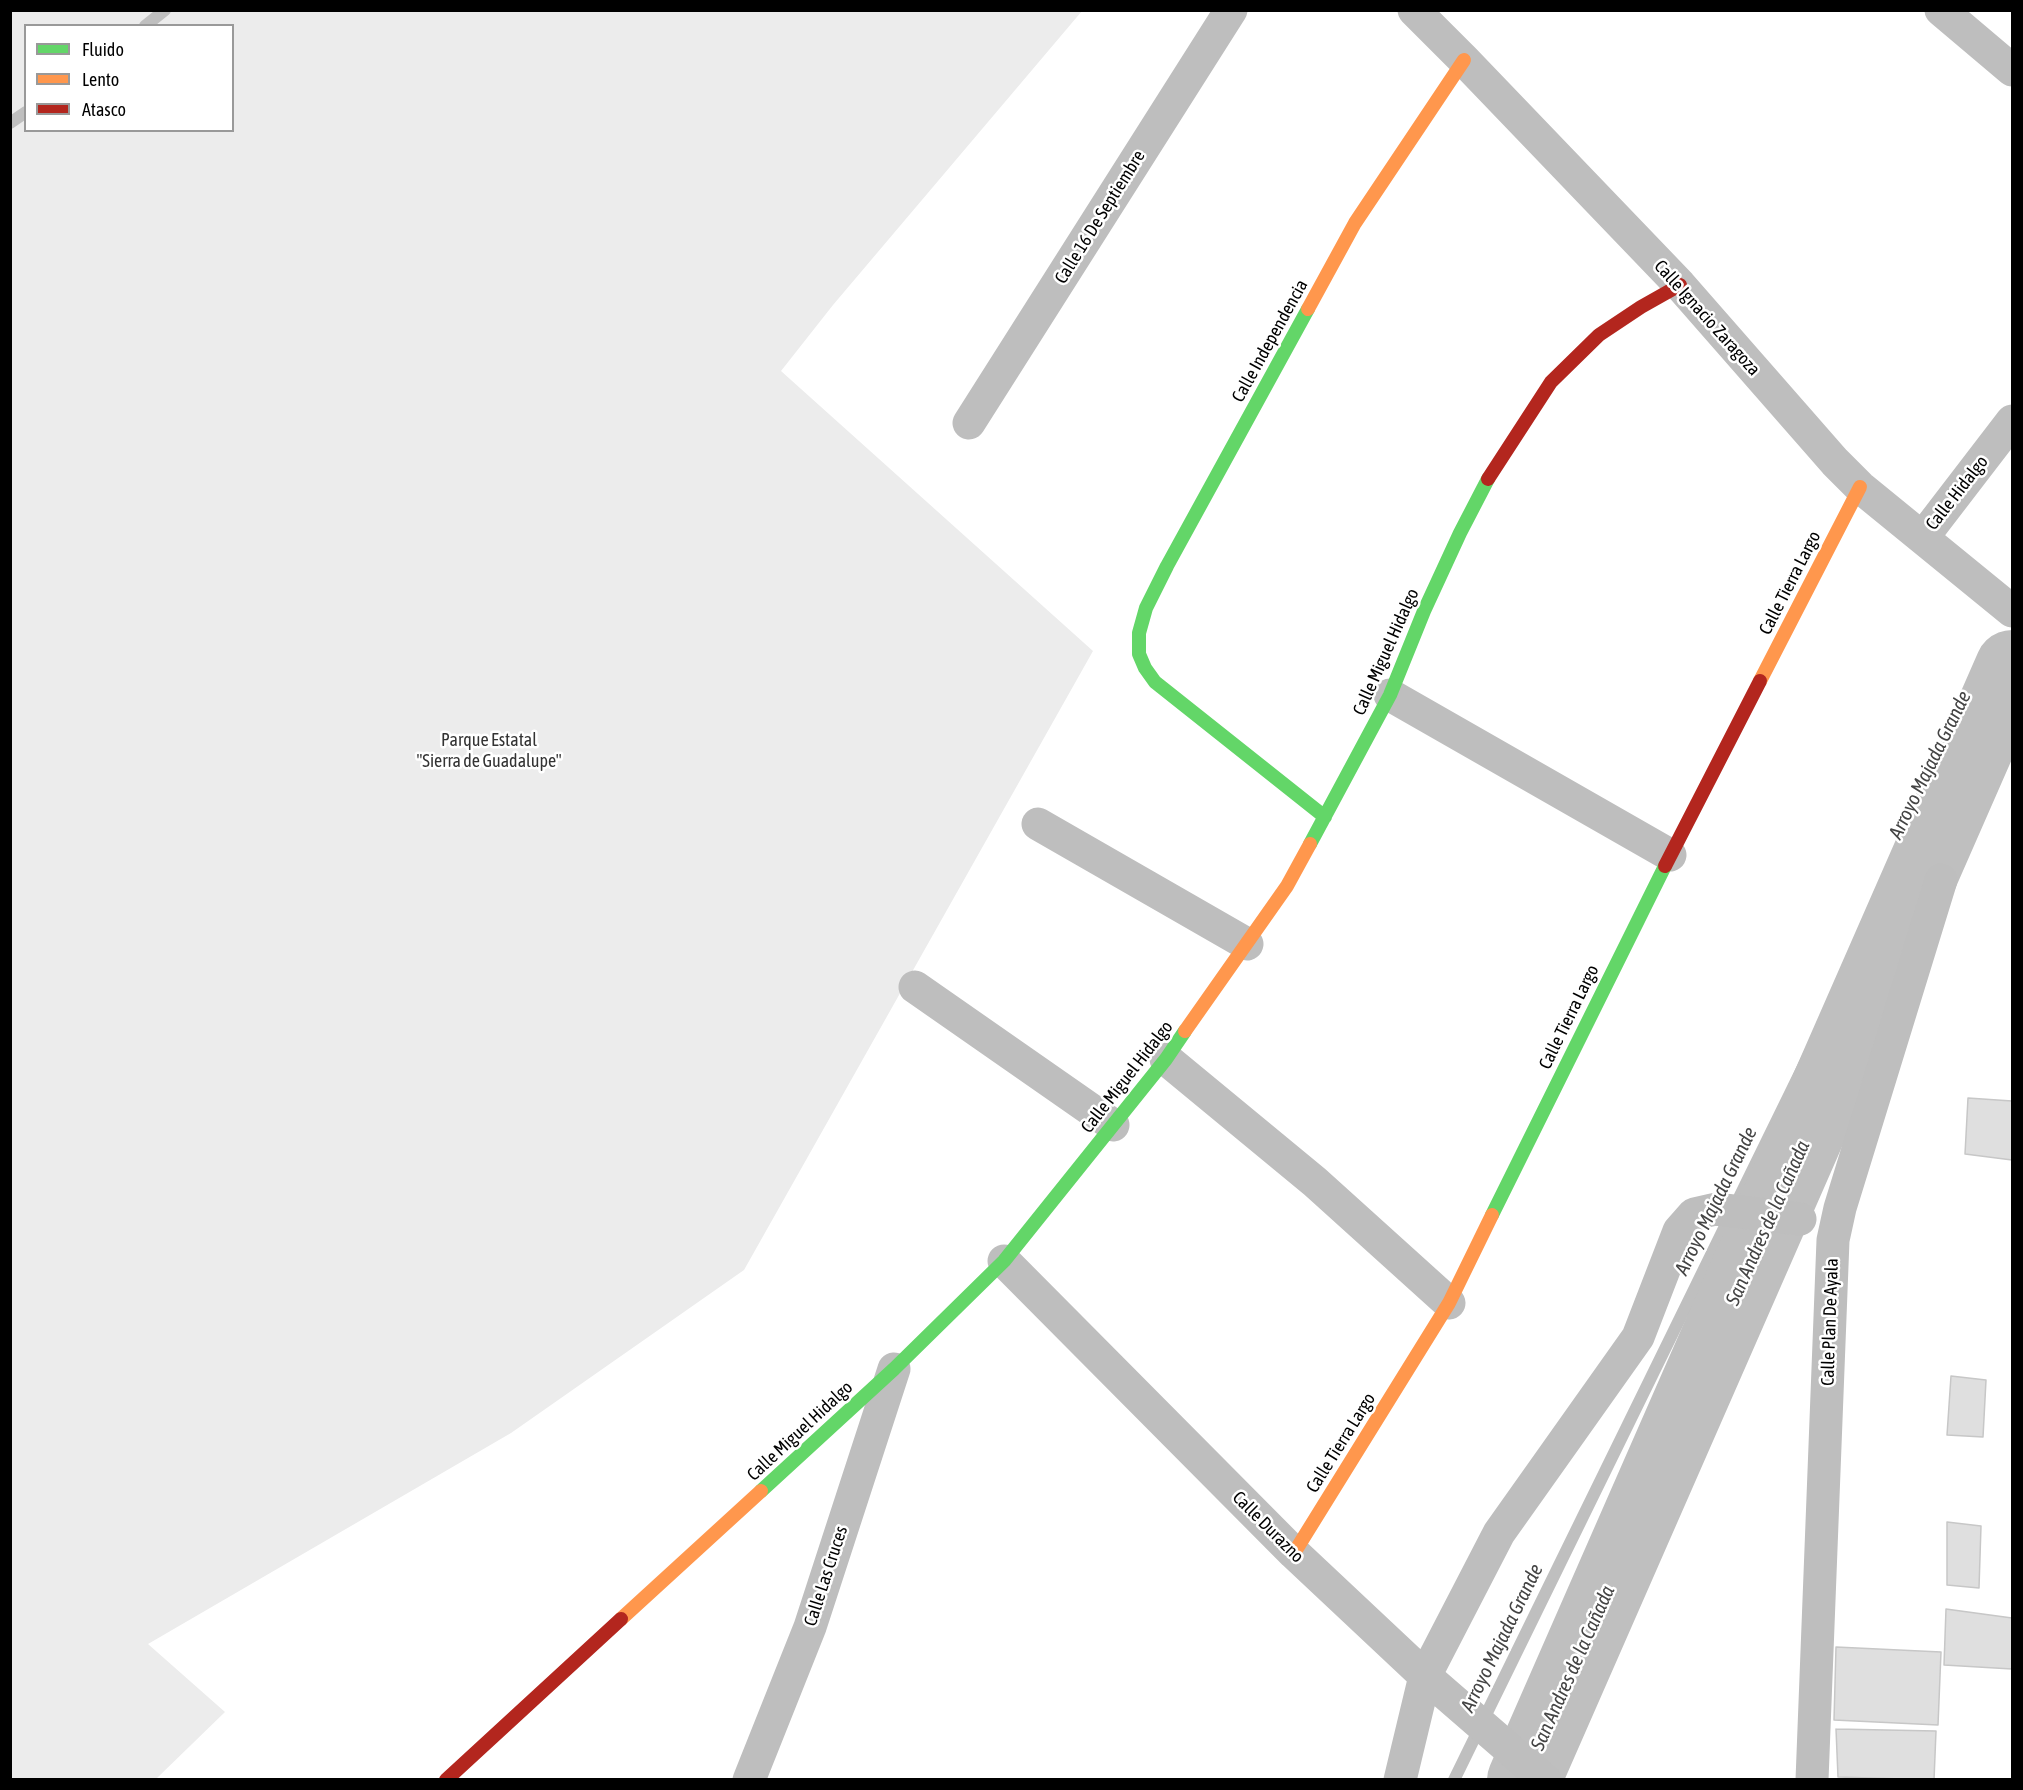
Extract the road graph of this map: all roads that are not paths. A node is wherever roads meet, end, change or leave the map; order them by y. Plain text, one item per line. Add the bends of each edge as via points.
1 (1231, 10) edge
2 (1414, 10) edge
3 (1941, 10) edge
4 (1464, 60) junction
5 (2013, 70) edge
6 (1680, 285) junction
7 (2013, 421) edge
8 (969, 423) dead end
9 (1860, 487) junction
10 (1923, 537) junction
11 (2013, 611) edge
12 (1390, 695) junction
13 (1325, 817) junction
14 (1038, 824) dead end
15 (1670, 855) junction
16 (1941, 880) dead end
17 (1248, 944) junction
18 (915, 987) dead end
19 (1166, 1059) junction
20 (1113, 1125) junction
21 (1800, 1220) dead end
22 (1004, 1261) junction
23 (1449, 1303) junction
24 (894, 1369) junction
25 (1294, 1553) junction
26 (1425, 1676) junction
27 (446, 1779) edge
28 (749, 1779) edge
29 (1400, 1779) edge
30 (1545, 1779) edge
31 (1812, 1779) edge

1 - 8 street, Calle 16 De Septiembre
2 - 4 street, Calle Ignacio Zaragoza
3 - 5 street
4 - 6 street, Calle Ignacio Zaragoza
4 - 13 street, Calle Independencia via 1355,223 1178,545 1146,608 1139,633 1139,654 1155,682
6 - 9 street, Calle Ignacio Zaragoza
6 - 12 street, Calle Miguel Hidalgo via 1599,335 1551,382 1494,467 1469,514
7 - 10 street, Calle Hidalgo
9 - 10 street, Calle Ignacio Zaragoza
9 - 15 street, Calle Tierra Largo
10 - 11 street, Calle Ignacio Zaragoza
12 - 13 street, Calle Miguel Hidalgo
12 - 15 street
13 - 17 street, Calle Miguel Hidalgo via 1287,886
14 - 17 street
15 - 23 street, Calle Tierra Largo
16 - 31 street, Calle Plan De Ayala via 1833,1240
17 - 19 street, Calle Miguel Hidalgo
18 - 20 street
19 - 20 street, Calle Miguel Hidalgo
19 - 23 street via 1315,1182
20 - 22 street, Calle Miguel Hidalgo
21 - 26 street via 1716,1209 1694,1214 1679,1232 1638,1337 1499,1533
22 - 24 street, Calle Miguel Hidalgo
22 - 25 street, Calle Durazno
23 - 25 street, Calle Tierra Largo
24 - 27 street, Calle Miguel Hidalgo
24 - 28 street, Calle Las Cruces via 810,1627
25 - 26 street, Calle Durazno
26 - 29 street
26 - 30 street, Calle Durazno

